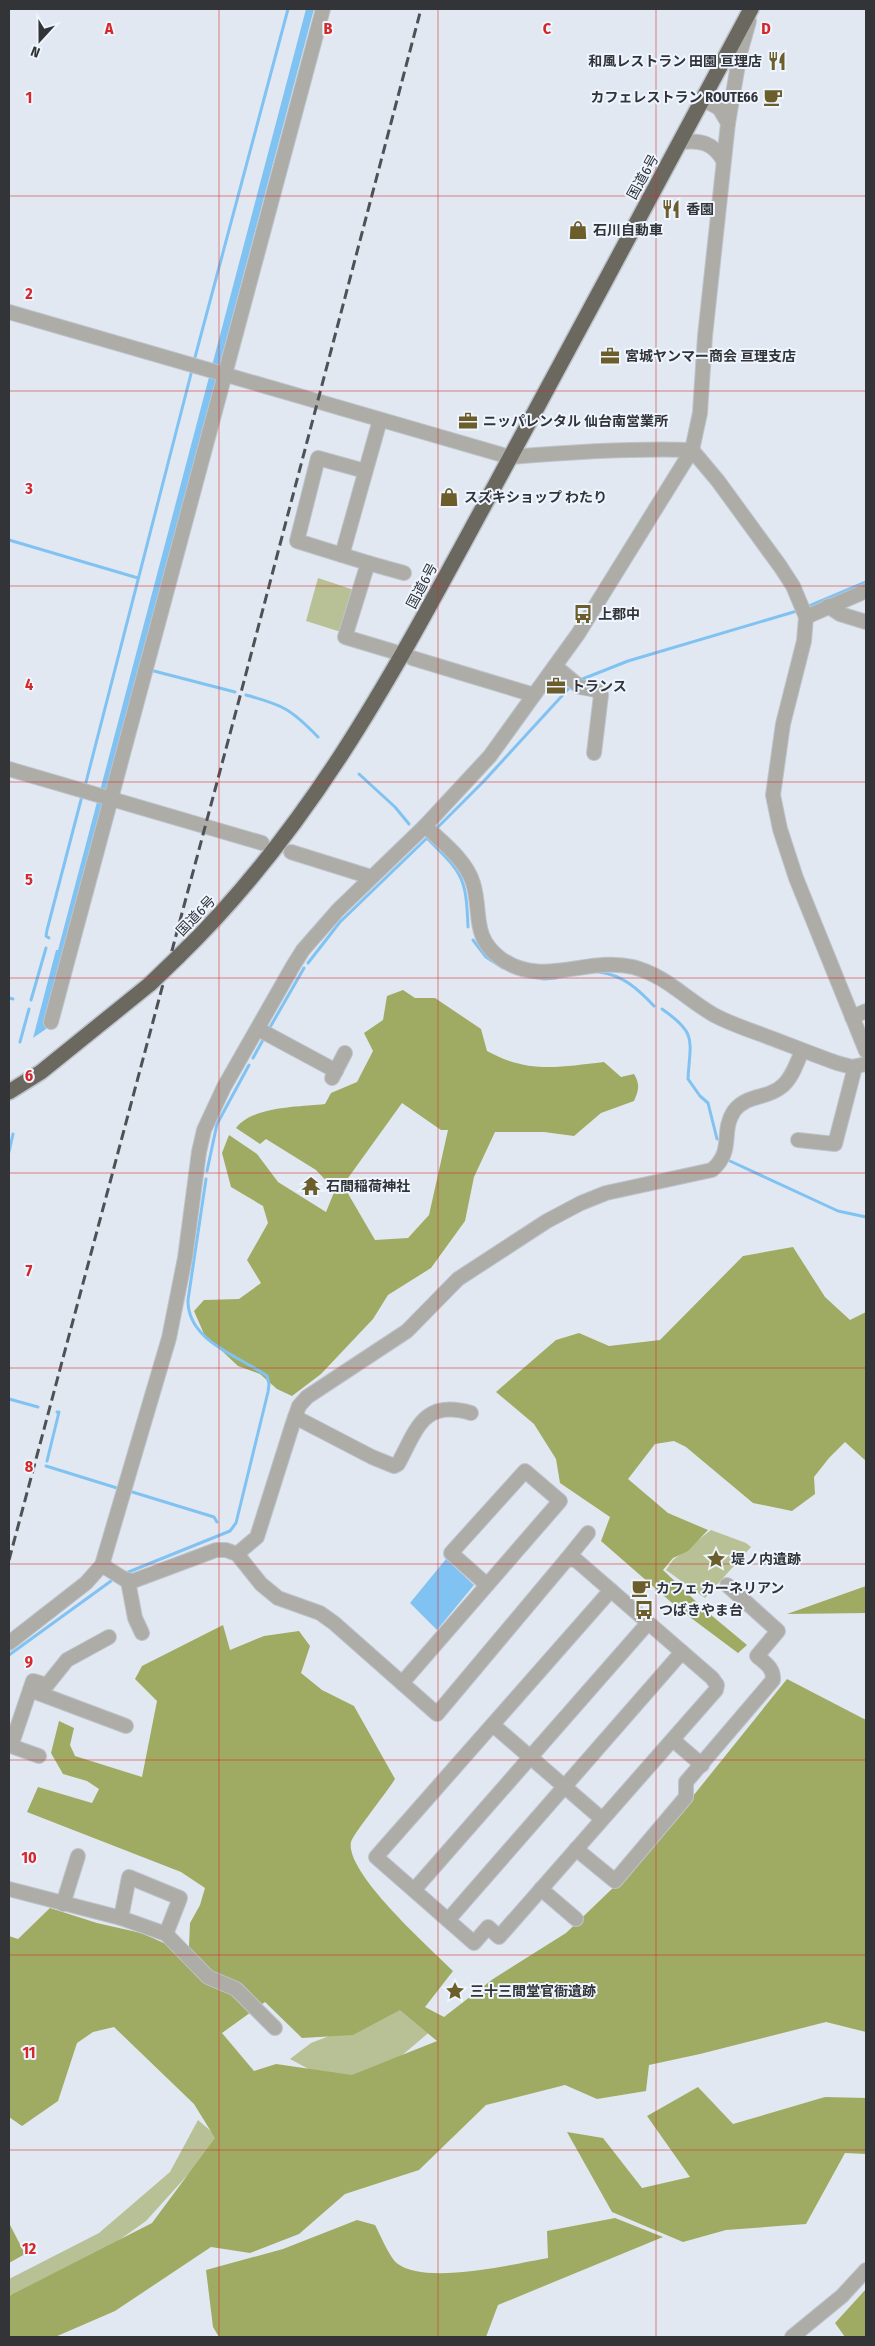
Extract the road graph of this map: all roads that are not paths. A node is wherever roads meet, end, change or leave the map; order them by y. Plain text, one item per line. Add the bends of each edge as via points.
1 (323, 9) edge
2 (742, 9) edge
3 (752, 9) edge
4 (730, 49) junction
5 (704, 100) junction
6 (728, 123) junction
7 (682, 142) junction
8 (723, 160) junction
9 (9, 312) edge
10 (224, 375) junction
11 (380, 420) junction
12 (692, 450) junction
13 (510, 457) junction
14 (365, 471) junction
15 (342, 555) junction
16 (368, 563) junction
17 (404, 573) dead end
18 (866, 591) edge
19 (828, 606) junction
20 (806, 617) junction
21 (866, 622) edge
22 (395, 652) dead end
23 (412, 658) dead end
24 (555, 666) junction
25 (534, 695) junction
26 (594, 753) dead end
27 (9, 769) edge
28 (104, 798) junction
29 (425, 826) junction
30 (262, 843) dead end
31 (291, 852) dead end
32 (371, 877) junction
33 (866, 1011) edge
34 (852, 1017) junction
35 (51, 1022) dead end
36 (258, 1029) junction
37 (802, 1050) junction
38 (866, 1052) edge
39 (345, 1053) dead end
40 (861, 1065) edge
41 (9, 1092) edge
42 (798, 1140) dead end
43 (472, 1413) dead end
44 (295, 1417) junction
45 (588, 1534) dead end
46 (237, 1554) junction
47 (567, 1559) junction
48 (102, 1564) junction
49 (128, 1581) junction
50 (487, 1585) junction
51 (727, 1585) dead end
52 (611, 1590) junction
53 (648, 1622) junction
54 (142, 1633) dead end
55 (109, 1637) dead end
56 (9, 1643) edge
57 (682, 1652) junction
58 (402, 1683) junction
59 (30, 1690) junction
60 (492, 1725) junction
61 (126, 1726) dead end
62 (673, 1740) junction
63 (10, 1746) edge
64 (39, 1756) dead end
65 (530, 1757) junction
66 (702, 1765) junction
67 (565, 1787) junction
68 (602, 1819) junction
69 (576, 1849) junction
70 (78, 1856) dead end
71 (9, 1889) edge
72 (414, 1890) junction
73 (541, 1890) junction
74 (63, 1904) junction
75 (121, 1918) junction
76 (576, 1919) dead end
77 (448, 1920) junction
78 (166, 1934) junction
79 (275, 2028) dead end
80 (866, 2270) edge
81 (792, 2337) edge

1 - 10 street
2 - 4 street
3 - 4 highway, 国道6号
3 - 6 street via 740,53
4 - 5 highway, 国道6号
5 - 6 street via 719,108
5 - 7 highway, 国道6号
6 - 8 street
7 - 8 street via 706,143 717,150
7 - 13 highway, 国道6号
8 - 12 street via 700,413
9 - 10 street
10 - 11 street
10 - 28 street
11 - 13 street
11 - 14 street
12 - 13 street via 641,449
12 - 20 street via 718,480 780,566
12 - 24 street
13 - 41 highway, 国道6号, bridge via 402,656 314,797 250,882 150,984 41,1072
14 - 15 street
14 - 15 street via 318,458 297,541
15 - 16 street
16 - 17 street
16 - 22 street via 345,637
18 - 19 street
19 - 20 street
19 - 21 street via 840,614
20 - 34 street via 804,641 783,724 773,795 796,878
23 - 25 street
24 - 25 street
24 - 26 street via 580,687 596,690 601,695
25 - 29 street via 490,756
27 - 28 street
28 - 30 street
28 - 35 street
29 - 32 street
29 - 37 street via 469,873 482,937 500,958 516,967 542,972 604,964 632,967 654,974 714,1015
31 - 32 street
32 - 36 street via 303,950
33 - 34 street
34 - 38 street
36 - 39 street via 334,1074
36 - 48 street via 224,1087 204,1130 185,1258 169,1338
37 - 40 street via 837,1063
37 - 44 street via 782,1087 748,1099 735,1111 729,1120 726,1152 712,1170 606,1193 547,1221 458,1279 407,1331 318,1388 303,1401
40 - 42 street via 835,1144
43 - 44 street via 453,1410 425,1417 394,1466
44 - 46 street via 257,1537
45 - 47 street
46 - 49 street via 216,1550
46 - 58 street via 272,1594 320,1613
47 - 52 street via 576,1560
47 - 58 street via 437,1714
48 - 49 street
48 - 56 street via 86,1583
49 - 54 street via 135,1618
50 - 50 street via 560,1501 524,1471 451,1553
50 - 58 street
51 - 66 street via 778,1631 757,1656 774,1673 773,1680
52 - 53 street
52 - 60 street
53 - 57 street
53 - 65 street
55 - 59 street via 67,1660 47,1685 34,1681
57 - 62 street via 717,1685
57 - 67 street
59 - 61 street
59 - 63 street
60 - 65 street
60 - 72 street via 376,1857
62 - 66 street
62 - 68 street
63 - 64 street
65 - 67 street
65 - 72 street
66 - 69 street via 686,1782 686,1797 615,1881
67 - 68 street
67 - 77 street
68 - 69 street
69 - 73 street
70 - 74 street
71 - 74 street
72 - 77 street
73 - 76 street
73 - 77 street via 499,1937 488,1928 474,1943
74 - 75 street
75 - 78 street
75 - 78 street via 129,1877 180,1898
78 - 79 street via 208,1977 236,1990
80 - 81 street via 842,2296

